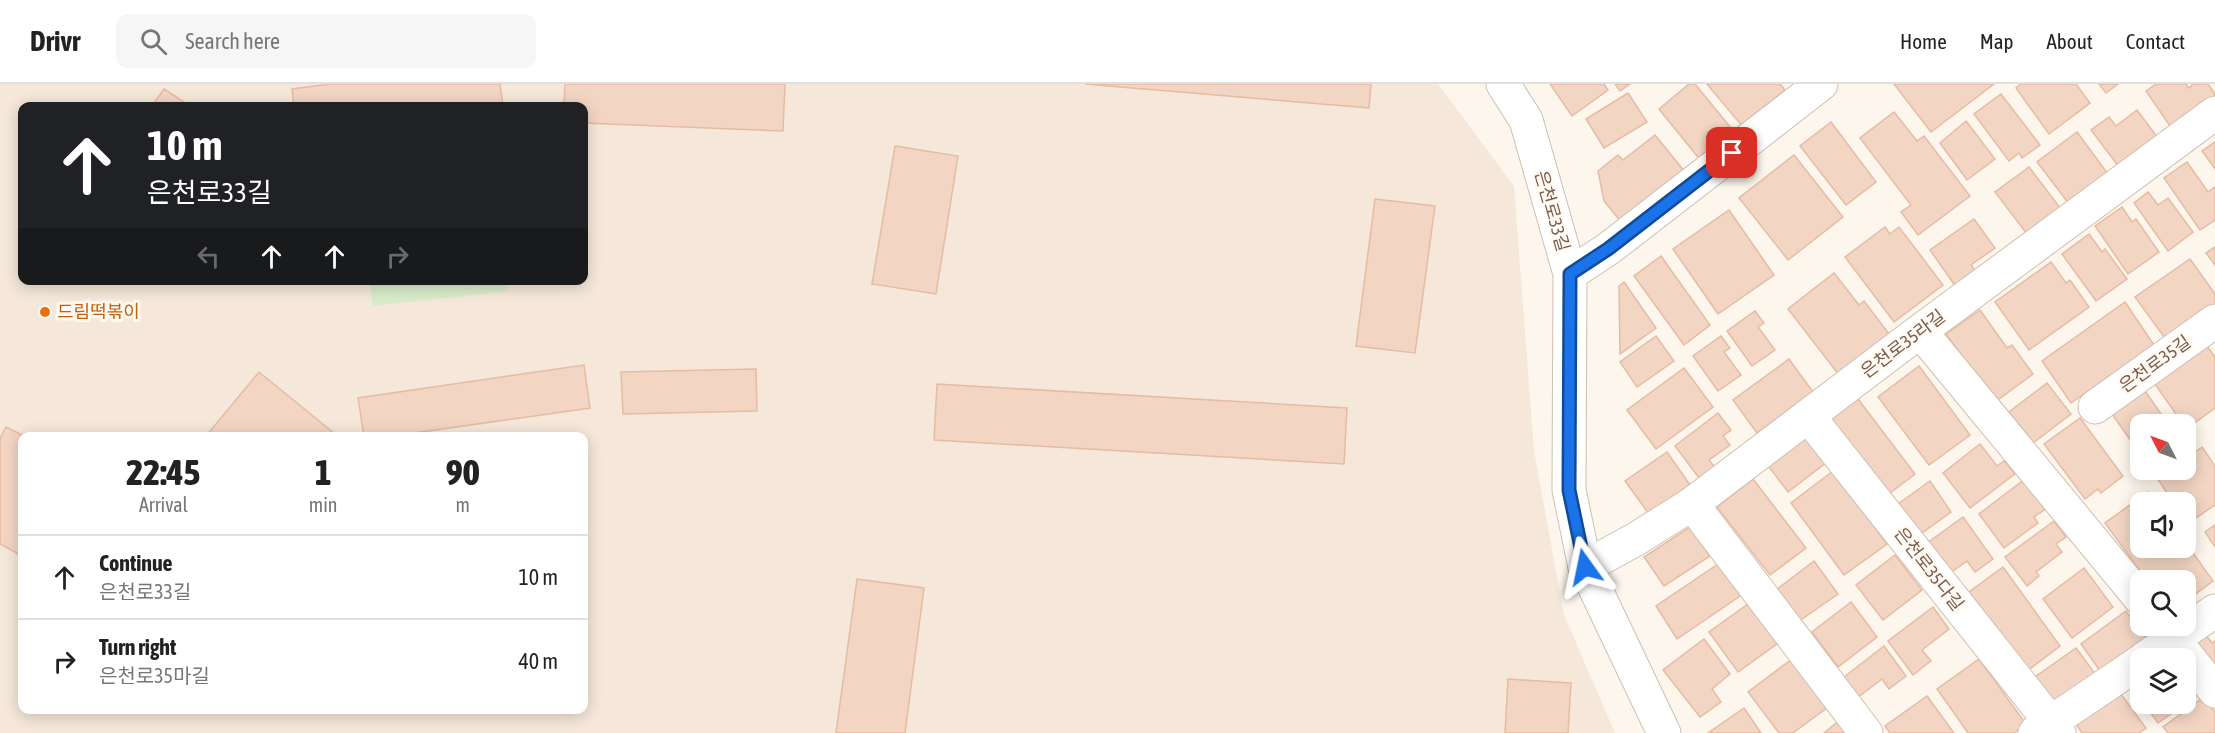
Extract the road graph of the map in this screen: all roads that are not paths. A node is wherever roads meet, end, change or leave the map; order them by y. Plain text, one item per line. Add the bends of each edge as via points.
1 (1503, 84) edge
2 (1821, 84) edge
3 (2215, 113) edge
4 (1570, 274) junction
5 (2215, 321) edge
6 (1920, 331) junction
7 (2096, 407) dead end
8 (1809, 417) junction
9 (1692, 504) junction
10 (1585, 567) junction
11 (2130, 586) edge
12 (2215, 611) edge
13 (2196, 620) edge
14 (2165, 636) edge
15 (2172, 636) edge
16 (2154, 648) edge
17 (2130, 669) edge
18 (2215, 691) edge
19 (2048, 729) edge
20 (1664, 733) edge
21 (1866, 733) edge

1 - 4 street, 은천로33길 via 1526,120
2 - 4 street via 1608,249
3 - 6 street, 은천로35라길
4 - 10 street, 은천로33길 via 1569,490
5 - 7 street, 은천로35길
6 - 8 street, 은천로35라길
6 - 11 street
8 - 9 street, 은천로35라길
8 - 19 street, 은천로35다길
9 - 10 street, 은천로35라길
9 - 21 street
10 - 20 street
12 - 13 street
14 - 16 street
15 - 18 street
17 - 19 street, 은천로35다길

